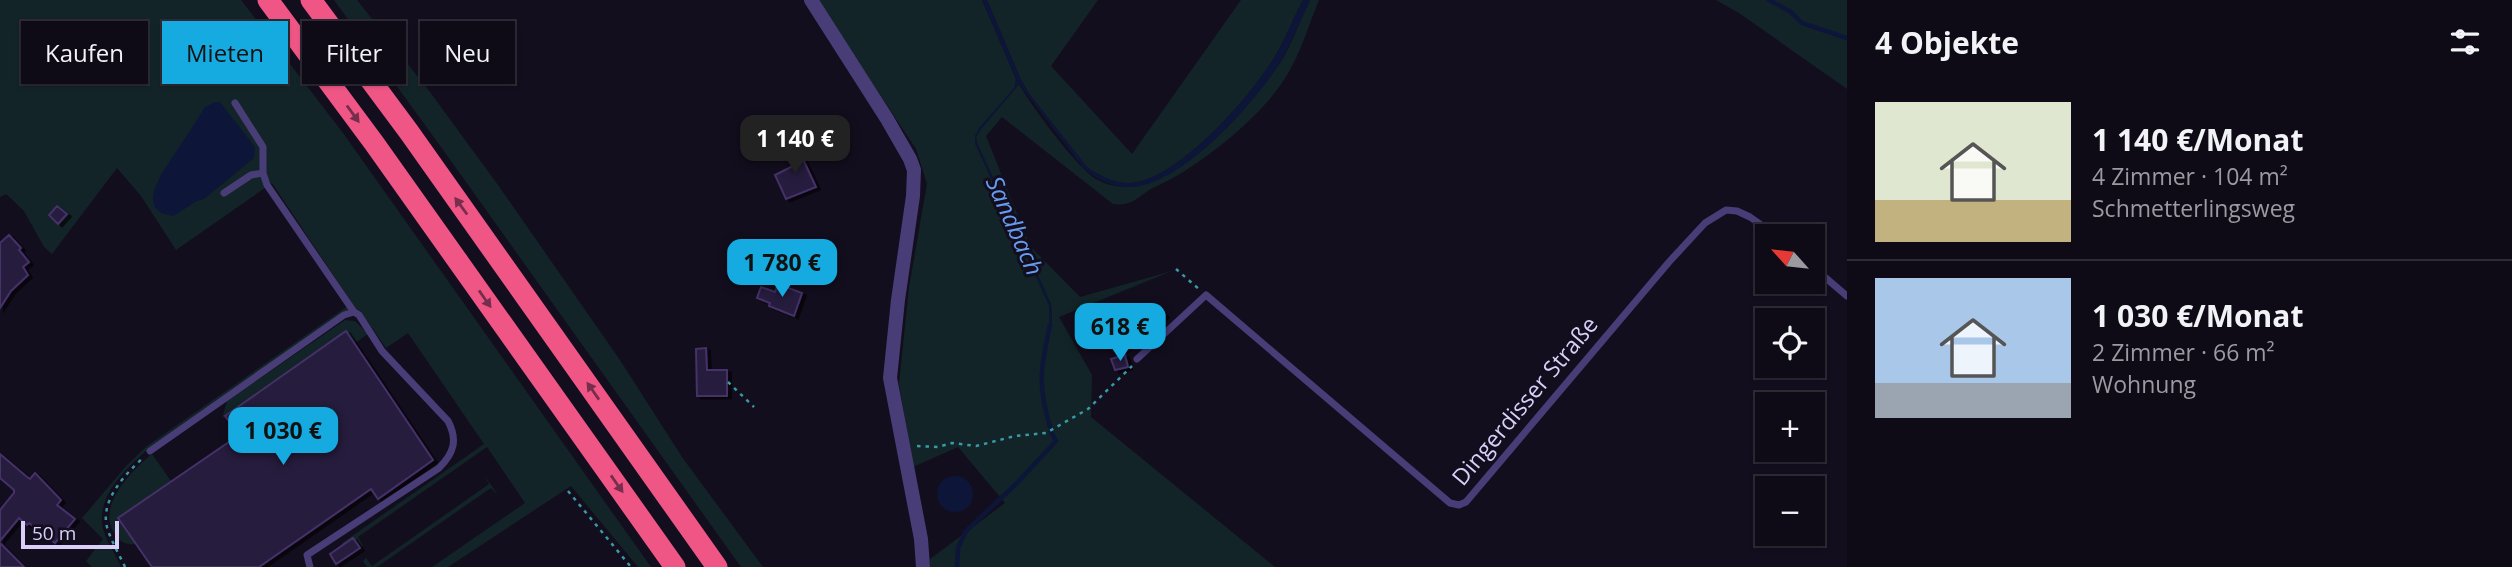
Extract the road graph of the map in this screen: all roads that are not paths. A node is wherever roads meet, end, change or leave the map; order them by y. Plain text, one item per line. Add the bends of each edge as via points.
1 (268, 0) edge
2 (311, 0) edge
3 (811, 0) edge
4 (234, 103) dead end
5 (263, 173) junction
6 (224, 193) dead end
7 (1761, 224) edge
8 (1825, 277) edge
9 (1847, 296) edge
10 (354, 312) junction
11 (1137, 359) road end
12 (150, 451) road end
13 (310, 567) edge
14 (675, 567) edge
15 (717, 567) edge
16 (923, 567) edge

1 -> 14 highway
15 -> 2 highway
3 - 16 street via 914,170 890,360 892,396
4 - 5 lane via 263,146
5 - 6 lane via 251,175
5 - 10 lane
7 - 11 lane, Dingerdisser Straße via 1726,210 1705,223 1459,505 1450,503 1206,295
8 - 9 lane
10 - 12 lane
10 - 13 lane via 382,351 448,421 454,445 439,468 307,555

